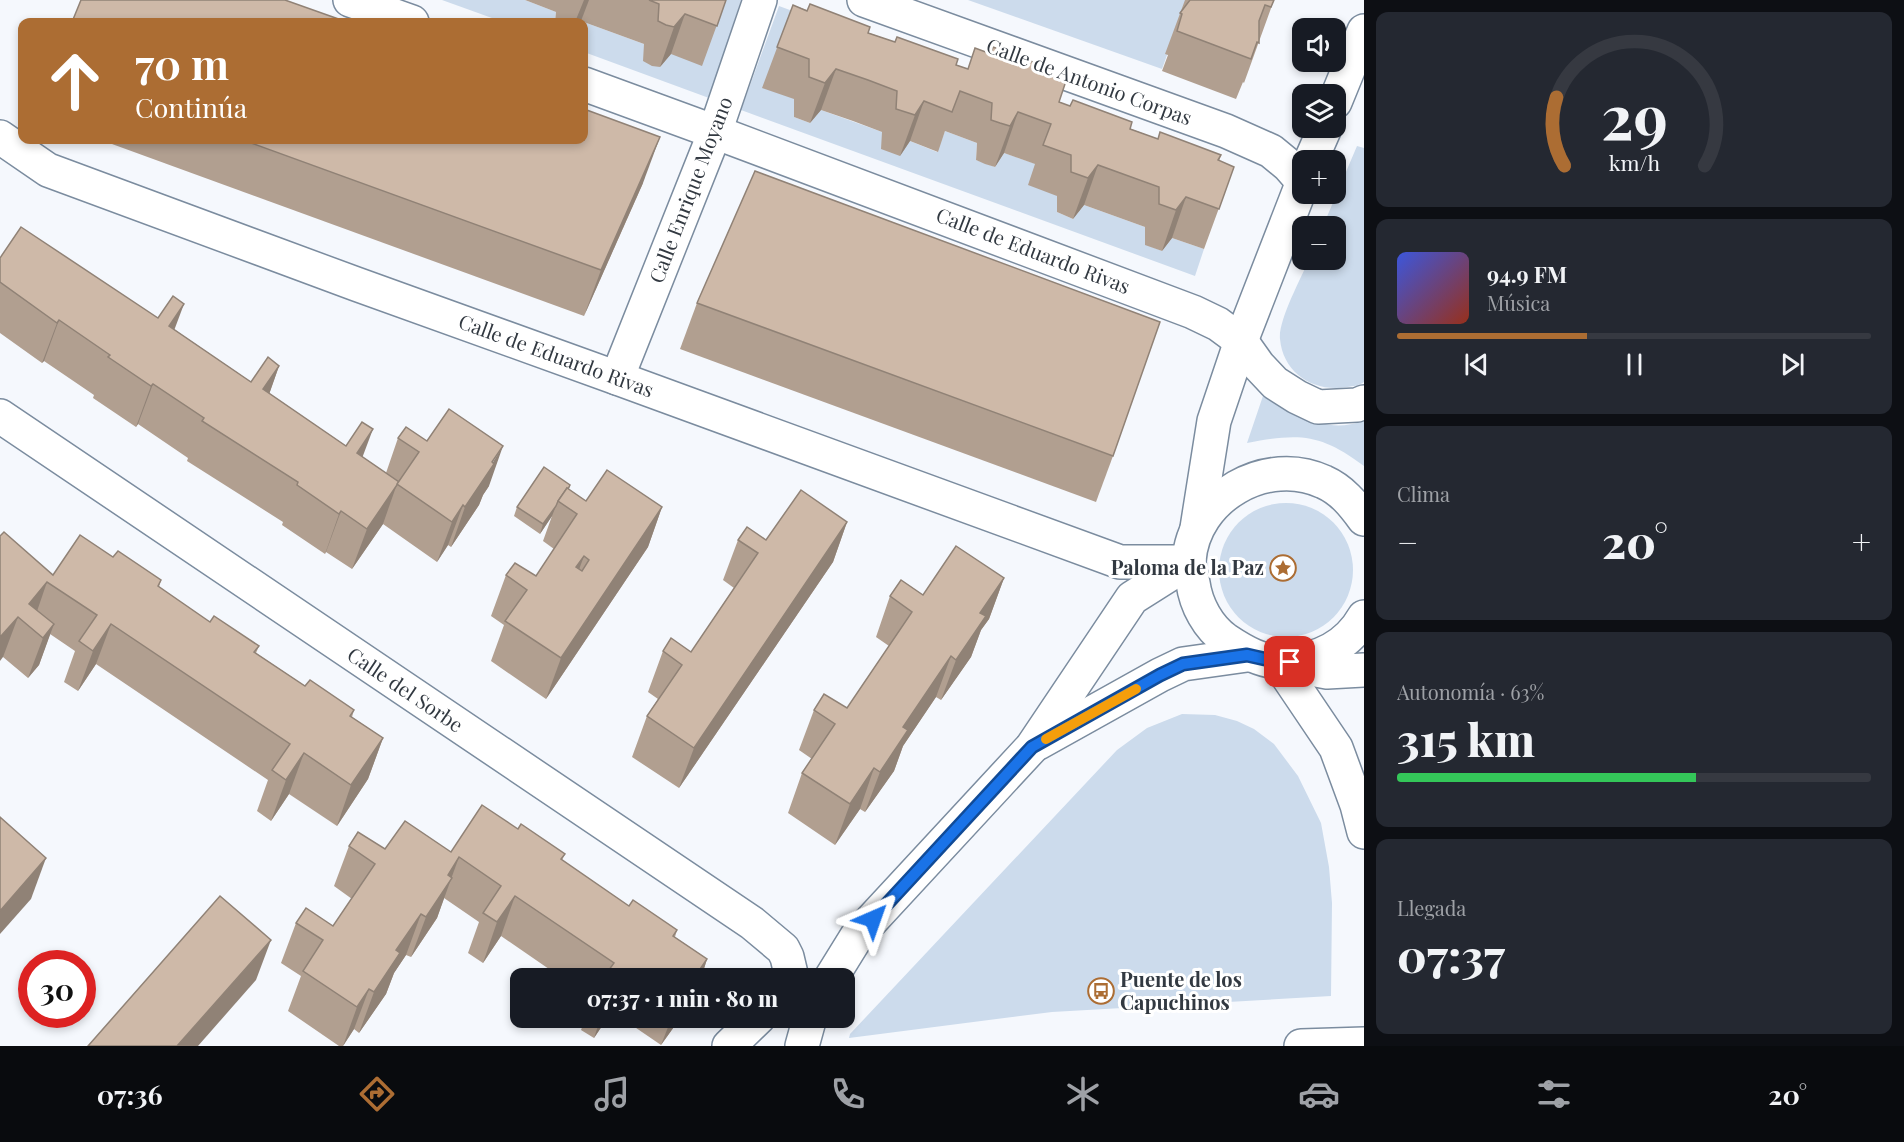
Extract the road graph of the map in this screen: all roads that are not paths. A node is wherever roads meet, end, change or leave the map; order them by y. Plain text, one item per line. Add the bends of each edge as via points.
1 (350, 0) edge
2 (760, 0) edge
3 (864, 0) edge
4 (401, 18) edge
5 (1364, 31) edge
6 (1342, 84) edge
7 (588, 85) edge
8 (715, 132) junction
9 (0, 137) edge
10 (1292, 170) edge
11 (1294, 204) edge
12 (1241, 341) junction
13 (617, 378) junction
14 (1364, 402) edge
15 (0, 416) edge
16 (1364, 519) edge
17 (1193, 547) junction
18 (1119, 562) junction
19 (1132, 598) junction
20 (1364, 617) edge
21 (1263, 659) junction
22 (1364, 670) edge
23 (1032, 747) junction
24 (1364, 832) edge
25 (857, 936) junction
26 (790, 968) edge
27 (814, 968) edge
28 (837, 968) edge
29 (748, 1028) edge
30 (807, 1028) edge
31 (1364, 1044) edge
32 (729, 1046) edge
33 (802, 1046) edge
34 (1301, 1046) edge

1 - 4 street
2 - 8 street, Calle Enrique Moyano
3 - 10 street, Calle de Antonio Corpas via 1226,131 1271,151
5 - 6 street
7 - 8 street, Calle de Eduardo Rivas
8 - 12 street, Calle de Eduardo Rivas via 1183,308 1218,324
8 - 13 street, Calle Enrique Moyano
9 - 13 street, Calle de Eduardo Rivas via 48,170
11 - 12 street
12 - 14 street, Calle de Eduardo Rivas via 1275,383 1297,398 1318,407
12 - 17 street via 1214,421
13 - 18 street, Calle de Eduardo Rivas
15 - 26 street, Calle del Sorbe via 752,923 783,950
16 - 17 street via 1349,499 1324,482 1295,474 1261,476 1237,486 1214,504
17 - 18 street, Calle de Eduardo Rivas
17 - 19 street
17 - 21 street via 1195,600 1216,633
18 - 19 street
19 - 23 street
20 - 21 street via 1346,640 1325,653 1303,661
21 - 22 street via 1327,672
21 - 23 street via 1183,664
21 - 24 street via 1336,748
23 - 25 street
25 - 27 street
25 - 28 street
29 - 32 street
30 - 33 street
31 - 34 street

